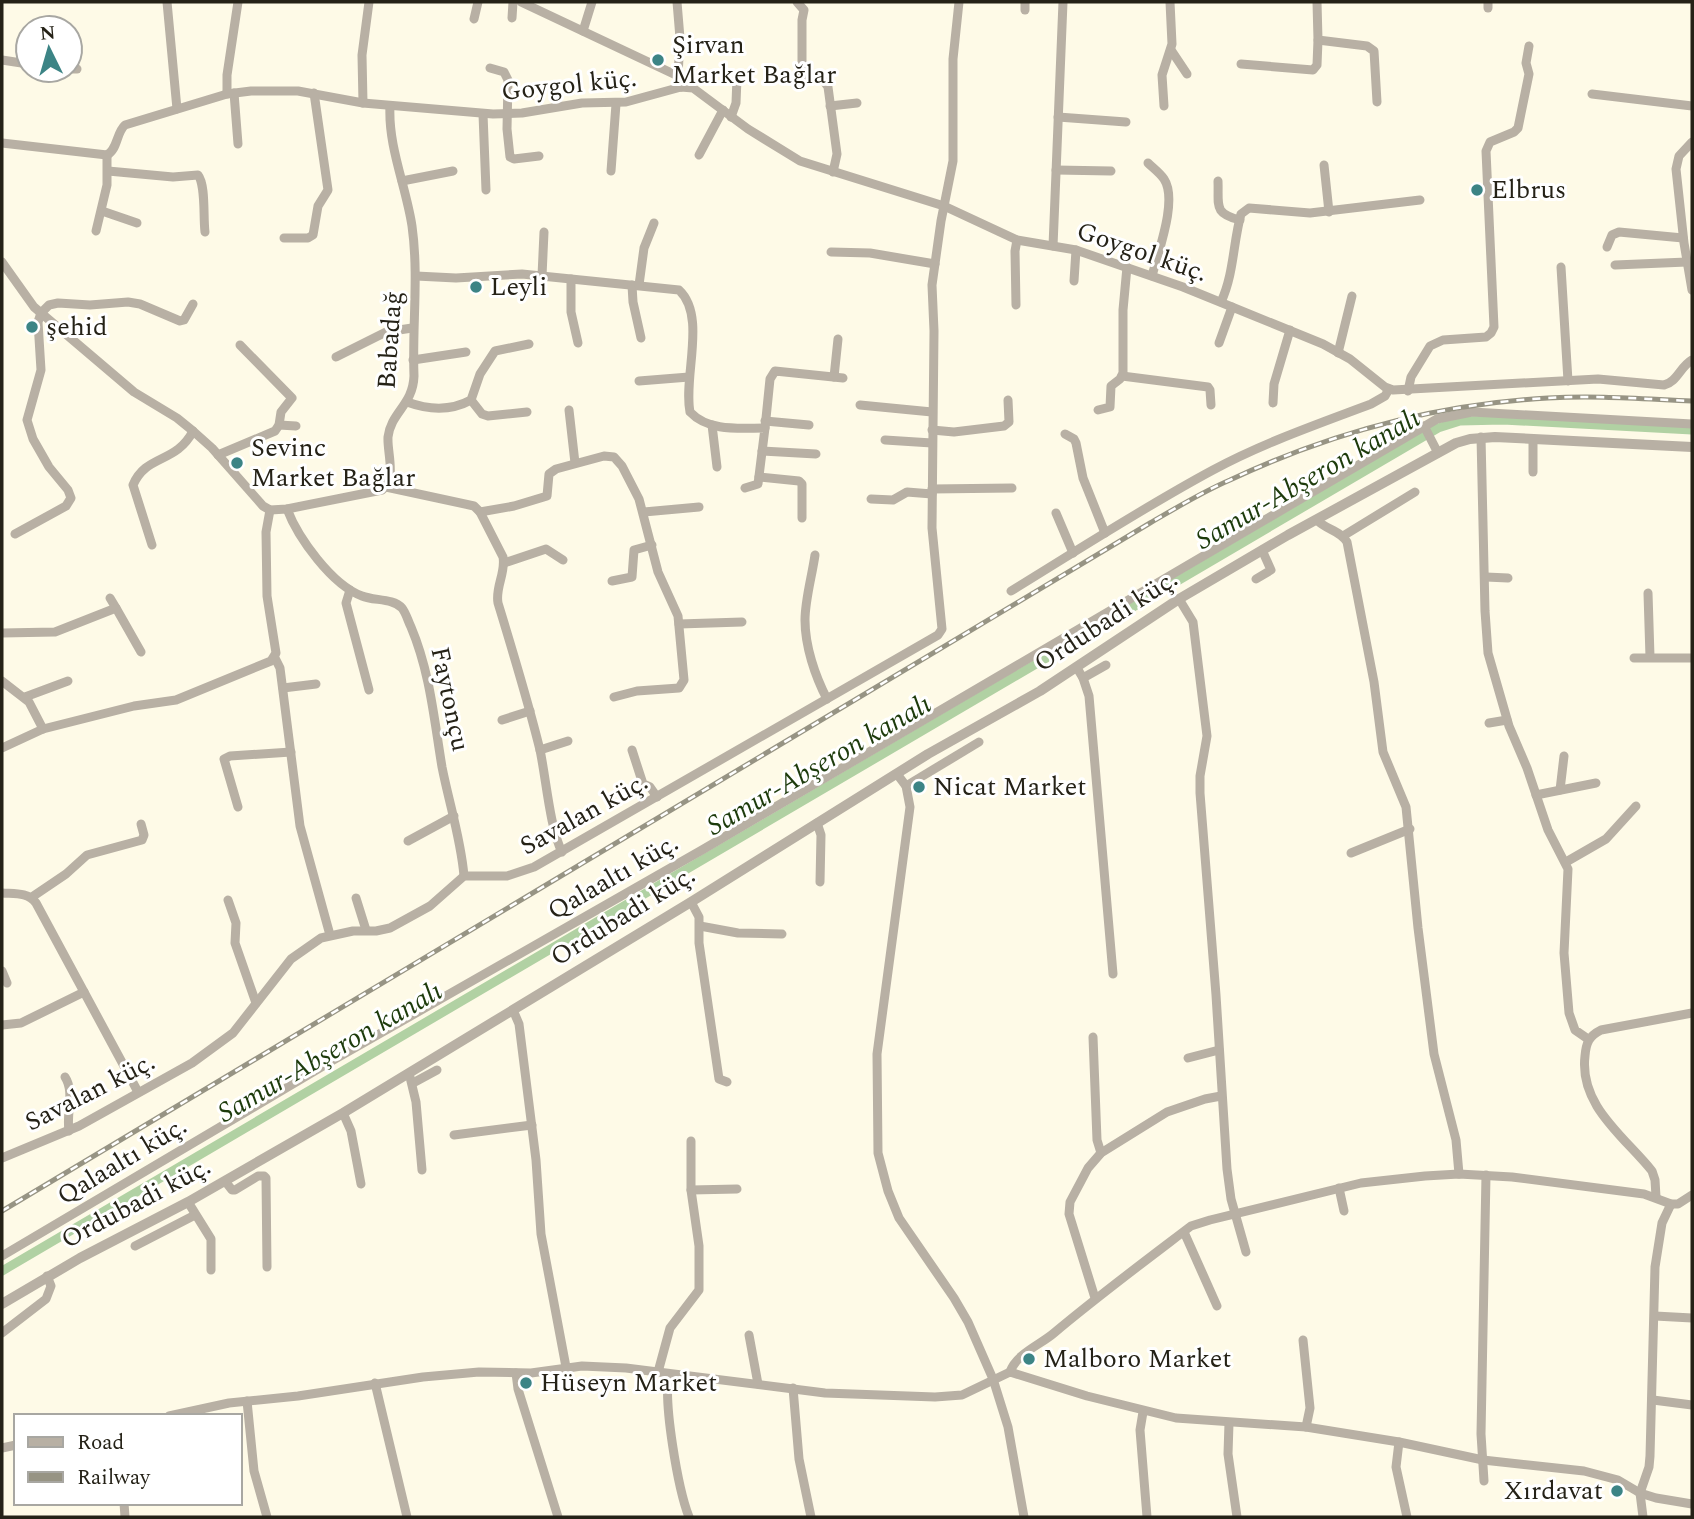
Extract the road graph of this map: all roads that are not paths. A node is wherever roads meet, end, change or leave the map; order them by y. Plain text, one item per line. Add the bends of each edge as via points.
1 (167, 2) edge
2 (238, 2) edge
3 (369, 2) edge
4 (478, 2) edge
5 (513, 2) edge
6 (521, 2) edge
7 (592, 2) edge
8 (677, 2) edge
9 (797, 2) edge
10 (959, 2) edge
11 (1063, 2) edge
12 (1170, 2) edge
13 (1317, 2) edge
14 (512, 18) dead end
15 (474, 19) dead end
16 (583, 31) junction
17 (1318, 40) junction
18 (1529, 46) dead end
19 (1171, 50) junction
20 (1241, 64) dead end
21 (490, 68) dead end
22 (1186, 74) dead end
23 (678, 76) junction
24 (737, 78) dead end
25 (681, 87) junction
26 (314, 93) junction
27 (230, 94) junction
28 (1592, 94) dead end
29 (1377, 102) dead end
30 (363, 103) junction
31 (858, 103) dead end
32 (616, 104) junction
33 (390, 106) junction
34 (830, 106) junction
35 (1164, 106) dead end
36 (1692, 106) edge
37 (177, 108) junction
38 (723, 110) junction
39 (483, 114) junction
40 (508, 114) junction
41 (731, 117) junction
42 (1058, 117) junction
43 (1126, 122) dead end
44 (1692, 142) edge
45 (2, 143) edge
46 (238, 144) dead end
47 (107, 155) junction
48 (699, 155) dead end
49 (539, 156) dead end
50 (1148, 163) dead end
51 (1324, 166) dead end
52 (1056, 170) junction
53 (108, 171) junction
54 (453, 171) dead end
55 (611, 171) dead end
56 (1111, 171) dead end
57 (834, 172) junction
58 (402, 181) junction
59 (1217, 181) dead end
60 (486, 190) dead end
61 (1420, 200) dead end
62 (944, 206) junction
63 (102, 211) junction
64 (1329, 212) junction
65 (1240, 220) junction
66 (137, 223) dead end
67 (654, 223) dead end
68 (96, 231) dead end
69 (205, 232) dead end
70 (544, 232) dead end
71 (285, 238) dead end
72 (1684, 238) junction
73 (1017, 240) junction
74 (1053, 246) junction
75 (1606, 247) dead end
76 (1076, 250) junction
77 (831, 253) dead end
78 (2, 262) edge
79 (1687, 262) junction
80 (934, 264) junction
81 (1615, 265) dead end
82 (1127, 267) junction
83 (1561, 267) dead end
84 (416, 276) junction
85 (542, 276) junction
86 (1152, 276) junction
87 (571, 279) junction
88 (1074, 281) dead end
89 (636, 285) junction
90 (1692, 290) edge
91 (1352, 296) dead end
92 (1221, 302) junction
93 (193, 304) dead end
94 (1016, 305) dead end
95 (1232, 306) junction
96 (41, 313) junction
97 (412, 328) junction
98 (1290, 330) junction
99 (641, 338) dead end
100 (838, 339) dead end
101 (578, 343) dead end
102 (1219, 343) dead end
103 (529, 344) dead end
104 (240, 345) dead end
105 (466, 352) dead end
106 (1338, 353) junction
107 (336, 357) dead end
108 (413, 360) junction
109 (1692, 360) edge
110 (1122, 376) junction
111 (689, 377) junction
112 (639, 381) dead end
113 (1568, 381) junction
114 (1389, 389) junction
115 (1408, 391) junction
116 (471, 400) junction
117 (1008, 400) dead end
118 (407, 402) junction
119 (1273, 403) dead end
120 (860, 405) dead end
121 (1211, 405) dead end
122 (569, 410) dead end
123 (1098, 410) dead end
124 (527, 412) dead end
125 (932, 412) junction
126 (1692, 424) edge
127 (279, 425) junction
128 (296, 425) dead end
129 (712, 425) junction
130 (765, 425) junction
131 (809, 425) dead end
132 (1424, 426) junction
133 (932, 430) junction
134 (193, 431) junction
135 (1065, 434) dead end
136 (1481, 437) junction
137 (1533, 439) junction
138 (885, 440) dead end
139 (932, 443) junction
140 (1692, 447) edge
141 (762, 451) junction
142 (1438, 453) junction
143 (816, 454) dead end
144 (218, 455) junction
145 (575, 463) junction
146 (717, 467) dead end
147 (1533, 472) dead end
148 (759, 477) junction
149 (387, 486) junction
150 (745, 488) dead end
151 (1012, 488) dead end
152 (932, 491) junction
153 (1415, 492) dead end
154 (871, 499) dead end
155 (699, 507) dead end
156 (287, 509) junction
157 (270, 510) junction
158 (480, 512) junction
159 (644, 512) junction
160 (1056, 513) dead end
161 (802, 518) dead end
162 (1317, 520) junction
163 (1105, 533) junction
164 (15, 534) dead end
165 (1343, 536) junction
166 (152, 545) dead end
167 (652, 545) junction
168 (1262, 550) junction
169 (1073, 553) junction
170 (815, 555) dead end
171 (563, 560) dead end
172 (504, 564) junction
173 (1486, 577) junction
174 (1508, 578) dead end
175 (1256, 579) dead end
176 (612, 581) dead end
177 (350, 590) junction
178 (1011, 591) dead end
179 (1648, 593) dead end
180 (110, 598) dead end
181 (1179, 599) junction
182 (116, 608) junction
183 (742, 622) dead end
184 (679, 624) junction
185 (2, 633) edge
186 (141, 652) dead end
187 (275, 657) junction
188 (1634, 657) dead end
189 (1650, 657) junction
190 (1692, 658) edge
191 (1106, 665) dead end
192 (1077, 668) junction
193 (1083, 678) junction
194 (2, 681) edge
195 (68, 681) dead end
196 (316, 684) dead end
197 (283, 688) junction
198 (369, 690) dead end
199 (25, 697) junction
200 (614, 697) dead end
201 (827, 699) junction
202 (530, 711) junction
203 (502, 720) dead end
204 (1507, 720) junction
205 (1489, 723) dead end
206 (43, 729) junction
207 (568, 741) dead end
208 (979, 742) dead end
209 (2, 748) edge
210 (540, 750) junction
211 (632, 750) dead end
212 (291, 752) junction
213 (1564, 756) dead end
214 (897, 774) junction
215 (1597, 783) dead end
216 (906, 786) junction
217 (1560, 790) junction
218 (1536, 795) junction
219 (657, 797) junction
220 (1636, 806) dead end
221 (238, 807) dead end
222 (454, 816) junction
223 (817, 823) junction
224 (141, 824) dead end
225 (1410, 829) junction
226 (408, 841) dead end
227 (562, 852) junction
228 (1351, 853) dead end
229 (1566, 862) junction
230 (464, 876) junction
231 (820, 883) dead end
232 (2, 893) edge
233 (32, 897) junction
234 (356, 898) dead end
235 (228, 900) dead end
236 (691, 902) junction
237 (700, 926) junction
238 (366, 930) junction
239 (782, 934) dead end
240 (330, 935) junction
241 (2, 971) edge
242 (1113, 974) dead end
243 (8, 983) dead end
244 (84, 992) junction
245 (256, 1003) junction
246 (513, 1010) junction
247 (1692, 1013) edge
248 (2, 1025) edge
249 (1093, 1037) dead end
250 (1588, 1039) junction
251 (1219, 1050) junction
252 (1188, 1058) dead end
253 (437, 1070) dead end
254 (65, 1077) dead end
255 (411, 1078) junction
256 (727, 1082) dead end
257 (138, 1092) junction
258 (1221, 1096) junction
259 (343, 1113) junction
260 (532, 1125) junction
261 (69, 1131) junction
262 (454, 1135) dead end
263 (691, 1141) dead end
264 (1101, 1153) junction
265 (2, 1158) edge
266 (422, 1170) dead end
267 (1459, 1174) junction
268 (1486, 1175) junction
269 (225, 1181) junction
270 (361, 1184) dead end
271 (1339, 1188) junction
272 (737, 1189) dead end
273 (691, 1190) junction
274 (1692, 1195) edge
275 (1656, 1197) junction
276 (188, 1202) junction
277 (1671, 1204) junction
278 (1343, 1211) dead end
279 (195, 1215) junction
280 (1236, 1215) junction
281 (1184, 1232) junction
282 (135, 1246) dead end
283 (1246, 1252) dead end
284 (2, 1256) edge
285 (267, 1267) dead end
286 (211, 1270) dead end
287 (47, 1276) junction
288 (1095, 1298) junction
289 (2, 1304) edge
290 (1217, 1306) dead end
291 (1655, 1317) junction
292 (1692, 1318) edge
293 (2, 1333) edge
294 (749, 1335) dead end
295 (1303, 1340) dead end
296 (566, 1367) junction
297 (658, 1372) junction
298 (1010, 1372) junction
299 (516, 1373) junction
300 (668, 1374) junction
301 (993, 1379) junction
302 (375, 1383) junction
303 (758, 1384) junction
304 (793, 1388) junction
305 (1653, 1400) junction
306 (247, 1401) junction
307 (1692, 1405) edge
308 (1143, 1412) junction
309 (178, 1414) edge
310 (1229, 1423) junction
311 (1306, 1427) junction
312 (1399, 1442) junction
313 (1483, 1460) junction
314 (1485, 1480) dead end
315 (1640, 1493) junction
316 (1692, 1504) edge
317 (267, 1517) edge
318 (407, 1517) edge
319 (558, 1517) edge
320 (688, 1517) edge
321 (811, 1517) edge
322 (1024, 1517) edge
323 (1147, 1517) edge
324 (1237, 1517) edge
325 (1407, 1517) edge
326 (1643, 1517) edge

1 - 37 street
2 - 27 street via 227,75
3 - 30 street via 362,55
4 - 15 street
5 - 14 street
6 - 16 street
7 - 16 street
8 - 23 street
9 - 34 street via 804,10 802,72 826,83
10 - 62 street via 953,59 953,161
11 - 42 street
12 - 19 street
13 - 17 street
16 - 23 street
17 - 20 street via 1313,70
17 - 29 street via 1367,46 1374,51
18 - 115 street via 1529,74 1518,128 1490,142 1486,151 1494,327 1486,337 1443,340 1430,346
19 - 22 street
19 - 35 street via 1161,75
21 - 40 street via 506,75
23 - 25 street
24 - 41 street
25 - 32 street, Goygol küç.
25 - 38 street, Goygol küç. via 698,91
26 - 27 street, Goygol küç.
26 - 30 street, Goygol küç.
26 - 71 street via 328,190 318,206 313,235
27 - 37 street, Goygol küç.
27 - 46 street
28 - 36 street
30 - 33 street, Goygol küç.
31 - 34 street
32 - 40 street, Goygol küç. via 582,103
32 - 55 street
33 - 39 street, Goygol küç.
33 - 58 street, Babadağ
34 - 57 street
37 - 47 street, Goygol küç. via 122,127
38 - 41 street, Goygol küç.
38 - 48 street
39 - 40 street, Goygol küç.
39 - 60 street
40 - 49 street via 510,157
41 - 57 street, Goygol küç. via 789,155
42 - 43 street
42 - 52 street
44 - 72 street via 1679,156 1676,169
45 - 47 street
47 - 53 street
50 - 86 street via 1168,188 1166,220
51 - 64 street
52 - 56 street
52 - 74 street
53 - 63 street
53 - 69 street via 198,175
54 - 58 street
57 - 62 street, Goygol küç.
58 - 84 street, Babadağ
59 - 65 street via 1220,210
61 - 64 street
62 - 73 street, Goygol küç.
62 - 80 street
63 - 66 street
63 - 68 street
64 - 65 street via 1253,207 1244,210
65 - 92 street
67 - 89 street
70 - 85 street
72 - 75 street via 1619,232
72 - 79 street
73 - 74 street, Goygol küç.
73 - 94 street
74 - 76 street, Goygol küç.
76 - 82 street, Goygol küç.
76 - 88 street
77 - 80 street via 870,253
78 - 96 street
79 - 81 street
79 - 90 street
80 - 125 street
82 - 86 street, Goygol küç.
82 - 110 street
83 - 113 street
84 - 85 street
84 - 97 street, Babadağ
85 - 87 street
86 - 92 street, Goygol küç.
87 - 89 street
87 - 101 street via 571,312
89 - 99 street via 633,302
89 - 111 street via 679,290 688,299 692,316
91 - 106 street
92 - 95 street, Goygol küç.
93 - 96 street via 180,321 128,303 58,303
95 - 98 street, Goygol küç.
95 - 102 street
96 - 134 street via 134,392
96 - 164 street via 41,370 27,420 33,439 71,498 66,506
97 - 107 street via 386,332
97 - 108 street, Babadağ
98 - 106 street, Goygol küç.
98 - 119 street
100 - 130 street via 838,377 775,372 770,379
103 - 116 street via 495,351
104 - 127 street via 292,397 281,412
105 - 108 street
106 - 114 street, Goygol küç.
108 - 118 street, Babadağ via 413,387
109 - 113 street via 1668,385 1608,379
110 - 121 street via 1208,387
110 - 123 street via 1111,386 1110,407
111 - 112 street
111 - 129 street via 690,412
113 - 115 street
114 - 115 street
114 - 163 street via 1371,404 1224,464
116 - 118 street via 444,408
116 - 124 street via 482,414
117 - 133 street via 1009,422 1004,426
118 - 149 street, Babadağ via 390,428
120 - 125 street
122 - 145 street
125 - 133 street
126 - 132 street, Qalaaltı küç. via 1472,412
127 - 128 street
127 - 144 street via 275,431
129 - 130 street via 732,429
129 - 146 street
130 - 131 street
130 - 141 street
132 - 142 street
132 - 284 street, Qalaaltı küç.
133 - 139 street
134 - 144 street
134 - 166 street via 180,450 142,469 133,485
135 - 163 street via 1076,443 1083,478
136 - 137 street, Ordubadi küç.
136 - 142 street, Ordubadi küç.
136 - 173 street
137 - 140 street, Ordubadi küç.
137 - 147 street
138 - 139 street
139 - 152 street
141 - 143 street
141 - 148 street
142 - 162 street, Ordubadi küç.
144 - 157 street
145 - 158 street via 552,471 547,496
145 - 159 street via 614,457
148 - 150 street via 758,484
148 - 161 street via 799,481
149 - 156 street
149 - 158 street via 468,504
151 - 152 street
152 - 154 street via 906,492 893,500
152 - 201 street, Savalan küç. via 942,629
153 - 165 street
155 - 159 street
156 - 157 street
156 - 177 street, Faytonçu via 316,557
157 - 187 street via 267,596
158 - 172 street
159 - 167 street
160 - 169 street
162 - 165 street
162 - 168 street, Ordubadi küç.
163 - 169 street
165 - 225 street via 1367,639 1383,752 1406,807
167 - 176 street via 634,551 632,577
167 - 184 street
168 - 175 street via 1271,570
168 - 181 street, Ordubadi küç.
169 - 178 street
170 - 201 street via 805,620 816,675
171 - 172 street via 546,549
172 - 202 street via 496,595
173 - 174 street
173 - 204 street via 1488,653
177 - 198 street via 346,603
177 - 222 street, Faytonçu via 403,609 424,662
179 - 189 street
180 - 182 street
181 - 192 street, Ordubadi küç.
181 - 251 street via 1193,622 1207,736 1200,793
182 - 185 street via 55,632
182 - 186 street
183 - 184 street
184 - 200 street via 683,685
187 - 197 street
187 - 206 street via 176,700
188 - 189 street
189 - 190 street
191 - 193 street
192 - 193 street
192 - 214 street, Ordubadi küç.
193 - 242 street via 1089,696
194 - 199 street
195 - 199 street
196 - 197 street
197 - 212 street
199 - 206 street
201 - 219 street, Savalan küç.
202 - 203 street
202 - 210 street
204 - 205 street
204 - 218 street
206 - 209 street
207 - 210 street
208 - 216 street
210 - 227 street
211 - 219 street via 643,785
212 - 221 street via 224,759
212 - 240 street via 300,826
213 - 217 street
214 - 216 street
214 - 223 street, Ordubadi küç.
215 - 217 street
216 - 301 street via 911,807 877,1054 878,1153 899,1218 961,1310
217 - 218 street
218 - 229 street
219 - 227 street, Savalan küç.
220 - 229 street via 1606,839
222 - 226 street
222 - 230 street, Faytonçu
223 - 231 street
223 - 236 street, Ordubadi küç.
224 - 233 street via 142,840 87,855
225 - 228 street
225 - 267 street via 1434,1054 1456,1140
227 - 230 street, Savalan küç. via 507,876
229 - 250 street via 1564,953 1569,1013 1575,1030
230 - 238 street, Savalan küç. via 414,916 384,930
232 - 233 street
233 - 244 street
234 - 238 street
235 - 245 street via 236,923 235,943
236 - 237 street
236 - 246 street, Ordubadi küç.
237 - 239 street
237 - 256 street via 718,1075
238 - 240 street, Savalan küç.
240 - 245 street, Savalan küç. via 291,959
241 - 243 street
244 - 248 street via 21,1023
244 - 257 street
245 - 257 street, Savalan küç. via 224,1040
246 - 255 street, Ordubadi küç.
246 - 260 street via 519,1024
247 - 250 street via 1601,1030
249 - 264 street
250 - 275 street via 1584,1065 1589,1090 1608,1124 1652,1171
251 - 252 street
251 - 258 street
253 - 255 street
254 - 261 street via 71,1091
255 - 259 street, Ordubadi küç.
255 - 266 street
257 - 261 street, Savalan küç.
258 - 264 street via 1167,1112
258 - 280 street
259 - 269 street, Ordubadi küç.
259 - 270 street
260 - 262 street
260 - 296 street via 545,1260
261 - 265 street, Savalan küç.
263 - 273 street
264 - 288 street via 1068,1208
267 - 268 street
267 - 271 street
268 - 275 street
268 - 313 street
269 - 276 street, Ordubadi küç.
269 - 285 street via 235,1190 258,1176 266,1178
271 - 278 street
271 - 280 street
272 - 273 street
273 - 297 street via 699,1246 699,1290 670,1328
274 - 277 street
275 - 277 street
276 - 279 street
276 - 287 street, Ordubadi küç.
277 - 291 street via 1661,1223 1657,1247
279 - 282 street
279 - 286 street via 211,1239
280 - 281 street
280 - 283 street
281 - 288 street
281 - 290 street
287 - 289 street, Ordubadi küç.
287 - 293 street via 51,1286 46,1299
288 - 298 street via 1019,1359
291 - 292 street
291 - 305 street
294 - 303 street
295 - 311 street via 1310,1408
296 - 297 street
296 - 299 street
297 - 300 street
298 - 301 street
298 - 308 street
299 - 302 street via 455,1373
299 - 319 street
300 - 303 street
300 - 320 street via 666,1396
301 - 304 street via 952,1396
301 - 322 street via 1008,1427
302 - 306 street
302 - 318 street
303 - 304 street
304 - 321 street via 799,1459
305 - 307 street
305 - 315 street via 1649,1467
306 - 309 street
306 - 317 street via 254,1471
308 - 310 street
308 - 323 street via 1140,1430
310 - 311 street
310 - 324 street via 1228,1454
311 - 312 street
312 - 313 street
312 - 325 street via 1396,1467
313 - 314 street
313 - 315 street via 1604,1475
315 - 316 street
315 - 326 street

